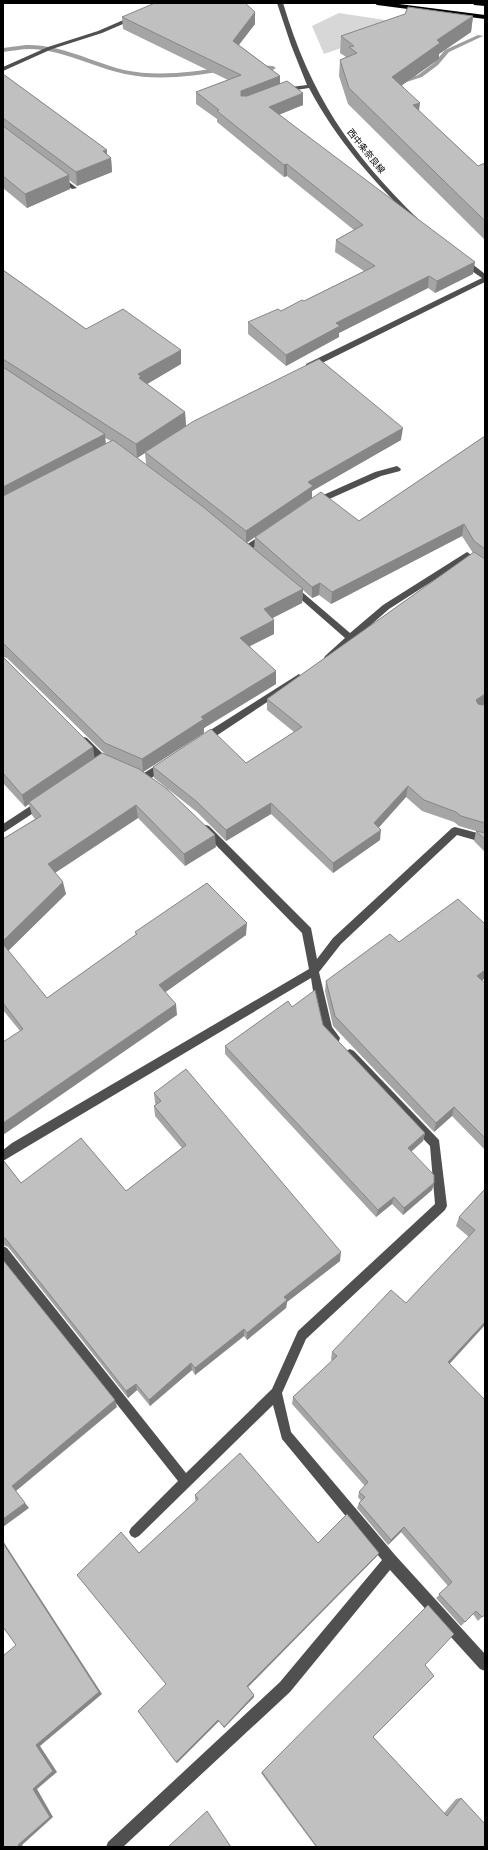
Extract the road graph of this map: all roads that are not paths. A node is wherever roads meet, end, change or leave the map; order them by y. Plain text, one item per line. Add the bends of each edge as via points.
1 (280, 3) edge
2 (378, 3) edge
3 (477, 3) edge
4 (485, 4) edge
5 (140, 15) edge
6 (485, 17) edge
7 (3, 69) edge
8 (311, 86) junction
9 (279, 92) edge
10 (50, 170) edge
11 (74, 188) edge
12 (424, 228) edge
13 (459, 257) edge
14 (485, 278) edge
15 (301, 370) edge
16 (397, 469) dead end
17 (308, 506) edge
18 (271, 532) edge
19 (246, 549) edge
20 (485, 568) edge
21 (286, 583) edge
22 (350, 638) junction
23 (320, 663) edge
24 (307, 672) edge
25 (76, 732) edge
26 (196, 744) edge
27 (170, 761) edge
28 (117, 766) edge
29 (155, 786) edge
30 (47, 799) edge
31 (198, 821) edge
32 (3, 829) edge
33 (485, 839) edge
34 (314, 971) junction
35 (3, 1156) edge
36 (3, 1252) edge
37 (276, 1393) junction
38 (186, 1482) junction
39 (135, 1532) dead end
40 (390, 1560) junction
41 (485, 1664) edge
42 (113, 1847) edge

1 - 8 street, 西中条奈良線 via 286,25
2 - 6 main road
3 - 4 highway
5 - 7 street via 100,32 39,52
8 - 9 street
8 - 12 street, 西中条奈良線 via 348,145
10 - 11 street
13 - 14 street
14 - 15 street
16 - 17 street via 378,474
18 - 19 street
20 - 22 street via 467,555 386,607
21 - 22 street
22 - 23 street
24 - 26 street
25 - 28 street via 100,762
27 - 29 street via 140,776
30 - 32 street
31 - 34 street via 307,931
33 - 34 street via 455,831 337,941
34 - 35 street
34 - 37 street via 327,1029 435,1144 441,1206 302,1335
36 - 38 street
37 - 38 street
37 - 40 street via 286,1435
38 - 39 street
40 - 41 street
40 - 42 street via 285,1687

